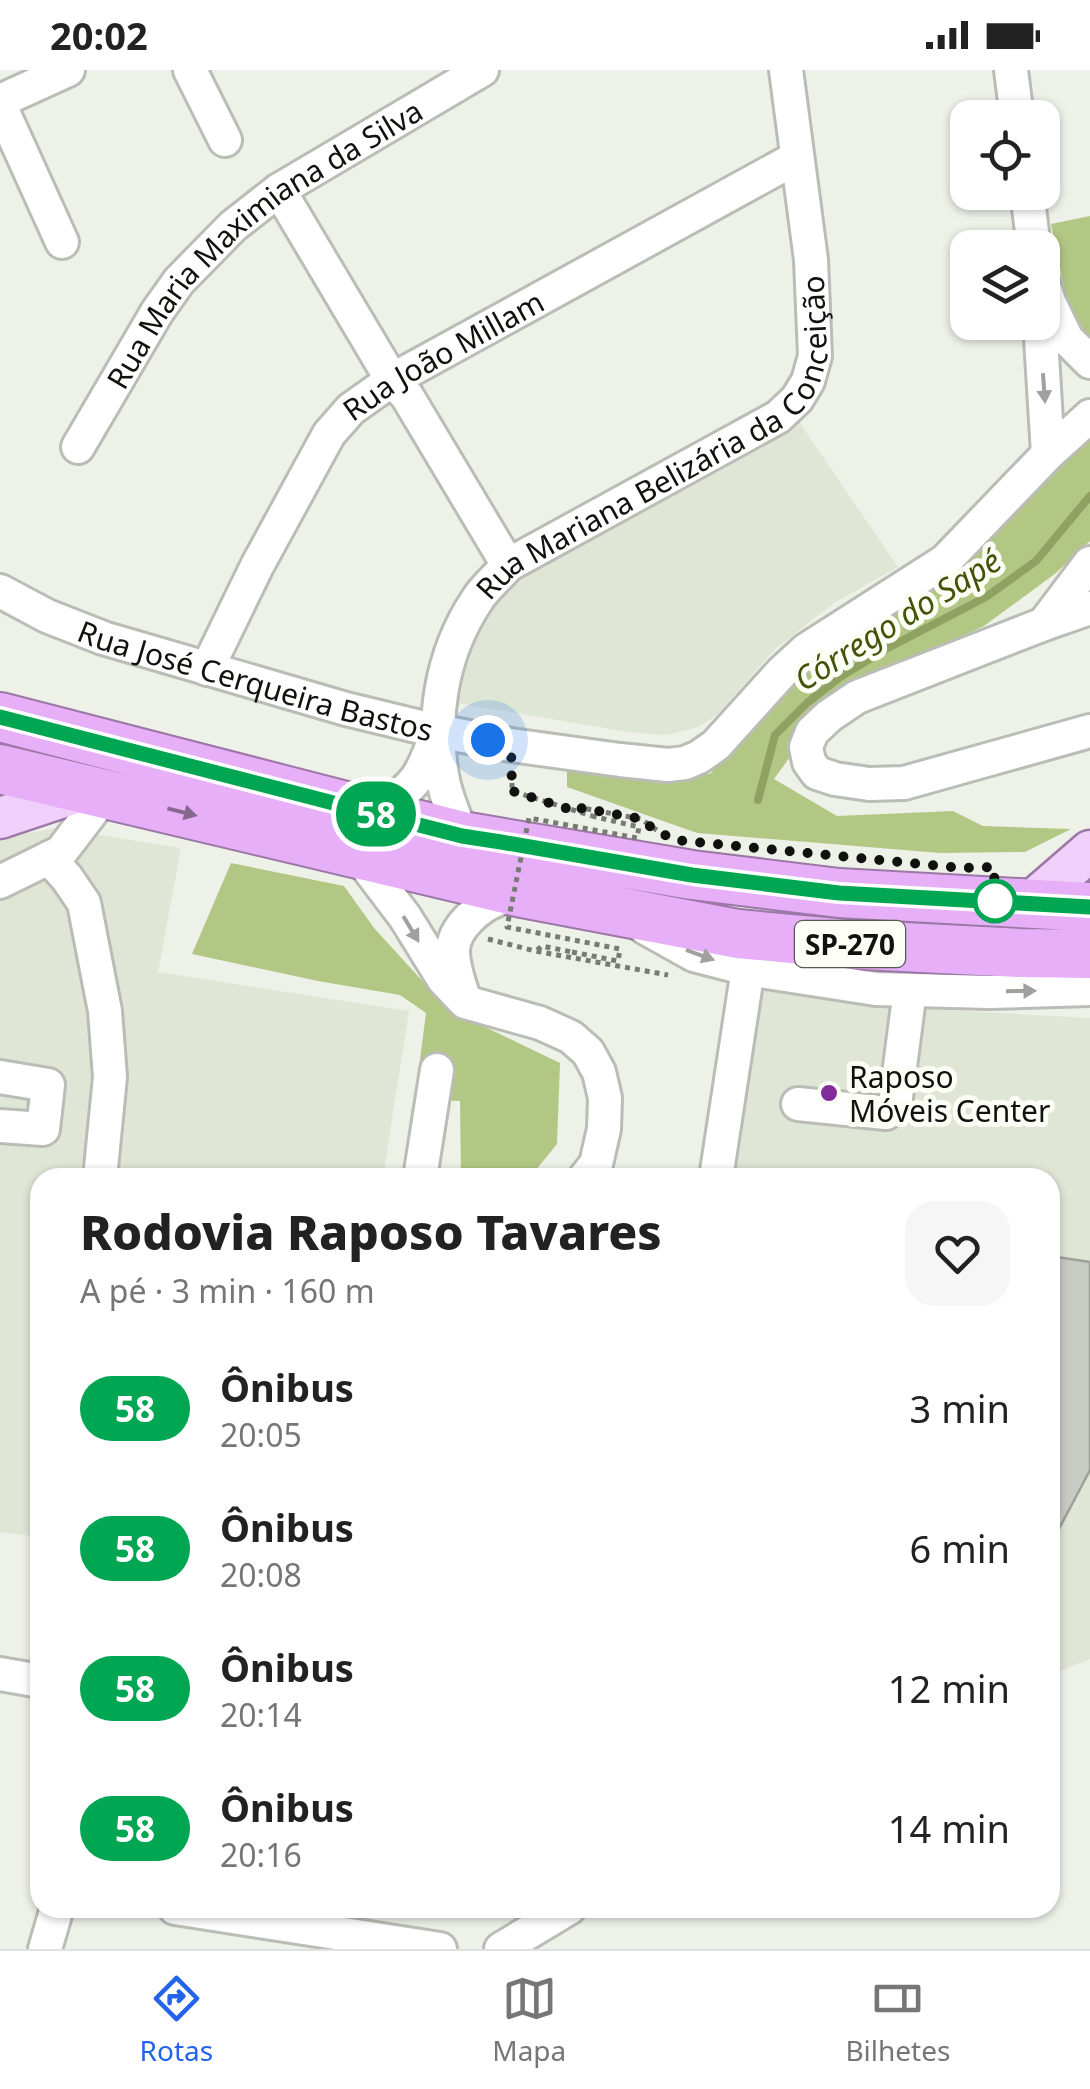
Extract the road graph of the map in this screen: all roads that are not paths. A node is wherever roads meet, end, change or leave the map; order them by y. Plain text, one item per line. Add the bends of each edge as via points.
1 (68, 70) edge
2 (190, 70) edge
3 (482, 70) edge
4 (786, 70) edge
5 (1011, 70) edge
6 (1015, 100) edge
7 (0, 103) edge
8 (225, 140) dead end
9 (796, 158) junction
10 (279, 190) junction
11 (62, 242) dead end
12 (1060, 326) edge
13 (1041, 340) edge
14 (1090, 362) edge
15 (392, 380) junction
16 (1090, 416) edge
17 (78, 447) dead end
18 (1048, 454) junction
19 (1090, 564) edge
20 (508, 566) junction
21 (0, 591) edge
22 (1090, 608) edge
23 (1044, 624) junction
24 (207, 669) junction
25 (0, 717) edge
26 (437, 731) junction
27 (1090, 731) edge
28 (0, 770) edge
29 (96, 791) junction
30 (0, 818) edge
31 (367, 835) junction
32 (462, 836) junction
33 (1090, 851) edge
34 (49, 858) junction
35 (0, 882) edge
36 (522, 893) junction
37 (1030, 904) junction
38 (1090, 907) edge
39 (613, 910) junction
40 (1090, 954) edge
41 (748, 969) junction
42 (1090, 989) edge
43 (910, 990) junction
44 (465, 1002) junction
45 (437, 1070) dead end
46 (0, 1078) edge
47 (798, 1104) dead end
48 (0, 1126) edge
49 (101, 1168) edge
50 (422, 1168) edge
51 (593, 1168) edge
52 (718, 1168) edge
53 (0, 1674) edge
54 (30, 1679) edge
55 (54, 1918) edge
56 (239, 1918) edge
57 (554, 1920) edge
58 (45, 1949) edge
59 (440, 1949) edge
60 (501, 1949) edge

1 - 7 street
2 - 8 street
3 - 10 street, Rua Maria Maximiana da Silva
4 - 9 street, Rua Mariana Belizária da Conceição
5 - 6 street
7 - 11 street
9 - 15 street, Rua João Millam
9 - 20 street, Rua Mariana Belizária da Conceição via 816,356 797,399 744,438
10 - 15 street
10 - 17 street, Rua Maria Maximiana da Silva via 179,281
12 - 14 street
13 -> 18 street
15 - 20 street
15 - 24 street, Rua João Millam via 329,434
16 - 18 street
18 - 26 street, Rua José Cerqueira Bastos via 945,562 806,650 699,757 668,765
19 - 23 street
20 - 26 street, Rua Mariana Belizária da Conceição via 460,628 445,672
21 - 24 street, Rua José Cerqueira Bastos via 103,638
22 - 23 street
23 - 27 street via 857,697 812,732 809,762 835,780 904,783
24 - 26 street, Rua José Cerqueira Bastos
25 - 31 highway, SP-270
26 - 31 street, Rua Mariana Belizária da Conceição via 417,780
26 - 32 street, Rua Mariana Belizária da Conceição via 444,783
28 - 29 highway, SP-270
29 - 30 main road
29 -> 31 highway, SP-270
29 - 34 street via 61,852
31 - 32 highway, SP-270
31 - 36 highway, SP-270
31 -> 44 street via 405,917
32 - 37 highway, SP-270 via 788,887
33 - 37 main road
34 - 35 street
34 - 49 street via 84,904 105,1011 110,1077
36 - 39 highway, SP-270
36 - 44 street via 497,899 460,930 453,948
37 - 38 highway, SP-270
39 - 40 highway, SP-270 via 756,936
39 -> 41 street via 694,954
41 - 43 street
41 - 52 street
43 -> 42 street
43 - 47 street via 895,1105 886,1113
44 - 51 street via 540,1023 588,1052 605,1098
45 - 50 street
46 - 48 street via 48,1085 43,1129
53 - 54 street
55 - 58 street
56 - 59 street
57 - 60 street

